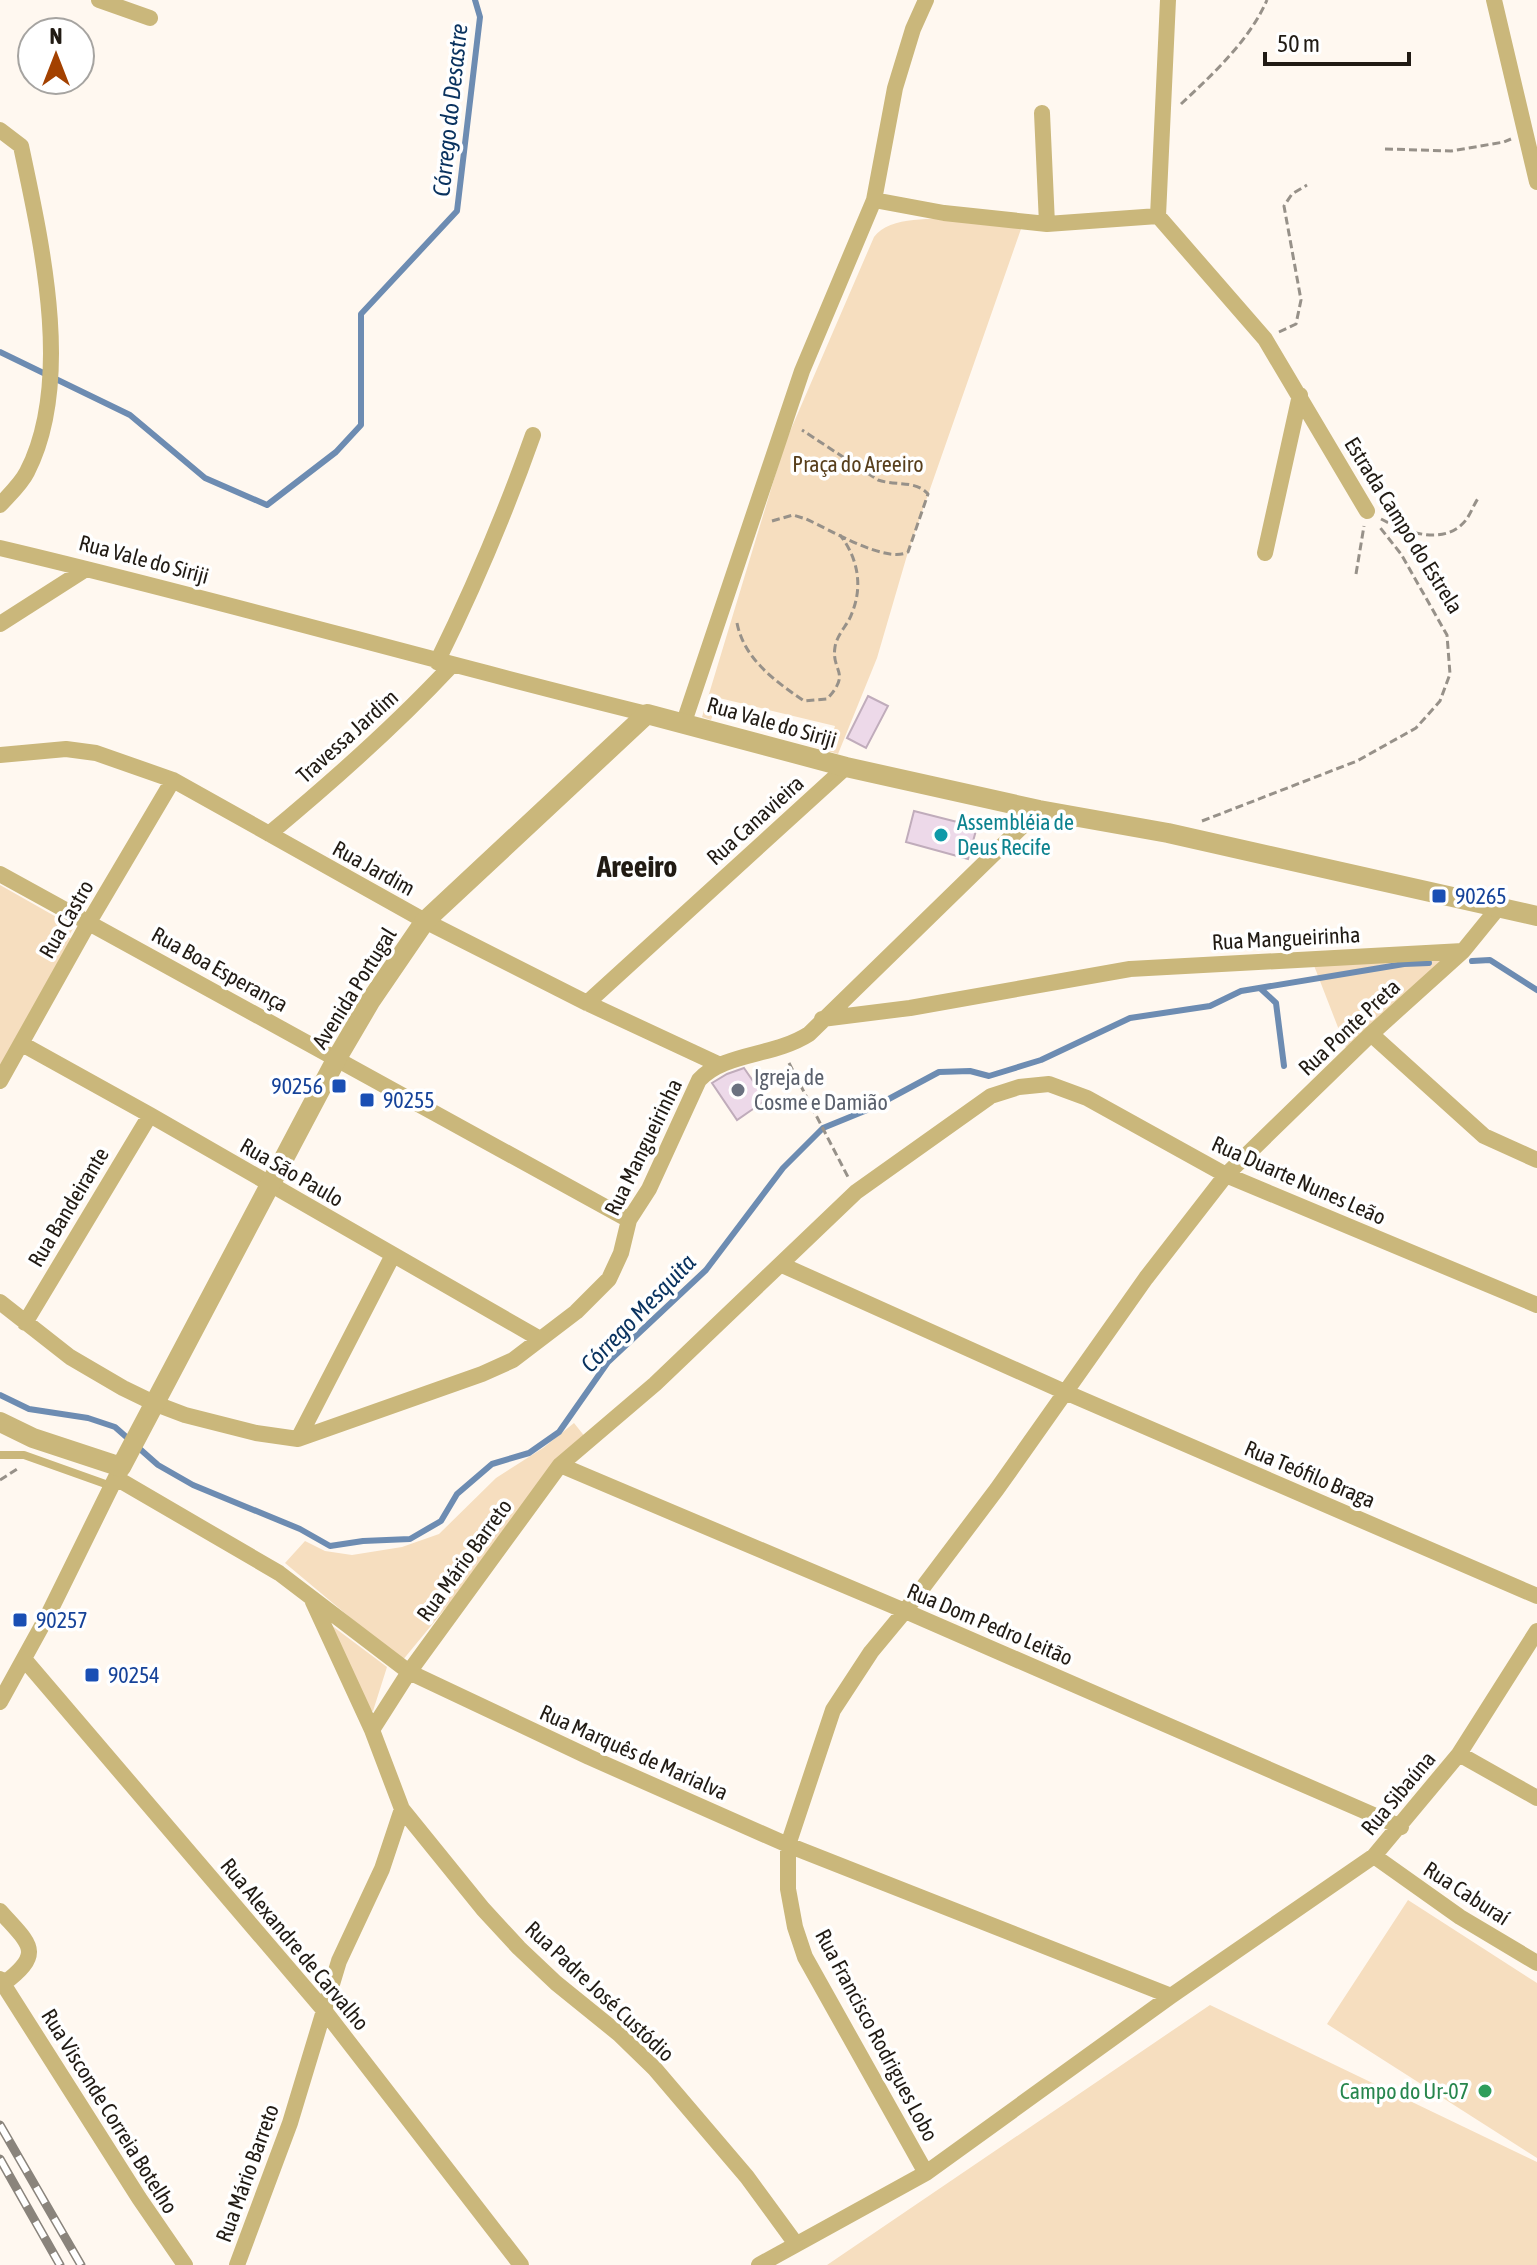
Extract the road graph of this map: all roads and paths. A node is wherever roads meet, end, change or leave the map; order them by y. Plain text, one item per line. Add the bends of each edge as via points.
1 (99, 0) edge
2 (926, 0) edge
3 (1168, 0) edge
4 (1267, 0) edge
5 (1494, 0) edge
6 (150, 18) dead end
7 (1042, 113) dead end
8 (1163, 121) junction
9 (0, 130) edge
10 (1525, 131) junction
11 (1385, 149) dead end
12 (1537, 182) edge
13 (1307, 185) dead end
14 (874, 200) junction
15 (1158, 216) junction
16 (1047, 224) junction
17 (1265, 339) junction
18 (1300, 395) junction
19 (793, 423) dead end
20 (533, 435) dead end
21 (1479, 497) dead end
22 (0, 505) edge
23 (1367, 511) junction
24 (769, 522) dead end
25 (839, 534) junction
26 (0, 548) edge
27 (1265, 553) dead end
28 (86, 569) junction
29 (1356, 574) dead end
30 (735, 611) dead end
31 (0, 624) edge
32 (444, 664) junction
33 (647, 714) junction
34 (684, 722) junction
35 (0, 755) edge
36 (846, 767) junction
37 (173, 780) junction
38 (1039, 810) junction
39 (1168, 833) junction
40 (269, 834) junction
41 (0, 874) edge
42 (1498, 908) junction
43 (1537, 916) edge
44 (425, 921) junction
45 (89, 922) junction
46 (1463, 951) junction
47 (587, 1003) junction
48 (822, 1019) junction
49 (1371, 1034) junction
50 (22, 1044) junction
51 (781, 1049) junction
52 (337, 1058) junction
53 (718, 1064) junction
54 (0, 1081) edge
55 (1049, 1084) joint
56 (150, 1115) junction
57 (1537, 1160) edge
58 (1226, 1175) junction
59 (269, 1185) junction
60 (856, 1192) junction
61 (629, 1220) junction
62 (393, 1255) junction
63 (782, 1265) junction
64 (0, 1302) edge
65 (1537, 1305) edge
66 (25, 1323) junction
67 (540, 1339) junction
68 (1065, 1392) junction
69 (156, 1404) junction
70 (0, 1422) edge
71 (298, 1439) junction
72 (0, 1455) edge
73 (560, 1465) junction
74 (117, 1477) junction
75 (1537, 1596) edge
76 (311, 1598) junction
77 (905, 1611) junction
78 (1537, 1631) edge
79 (24, 1659) junction
80 (409, 1672) junction
81 (0, 1702) edge
82 (372, 1730) junction
83 (1459, 1754) junction
84 (1537, 1798) edge
85 (402, 1809) junction
86 (1401, 1827) junction
87 (788, 1845) junction
88 (1374, 1856) junction
89 (0, 1911) edge
90 (1537, 1963) edge
91 (2, 1982) edge
92 (1171, 1996) junction
93 (323, 2009) junction
94 (926, 2173) junction
95 (796, 2244) junction
96 (185, 2265) edge
97 (237, 2265) edge
98 (521, 2265) edge
99 (759, 2265) edge

1 - 6 street
2 - 14 street via 895,88
3 - 8 street
4 - 8 path via 1216,71
5 - 10 street
7 - 16 street
8 - 15 street
9 - 22 street via 21,146 42,246 51,360 44,421 27,473
10 - 11 path via 1504,142 1451,151
10 - 12 street
13 - 17 path via 1284,206 1301,300 1296,324
14 - 16 street
14 - 34 street via 797,384
15 - 16 street
15 - 17 street, Estrada Campo do Estrela
17 - 18 street, Estrada Campo do Estrela
18 - 23 street, Estrada Campo do Estrela
18 - 27 street
19 - 25 path via 878,480 922,487 928,494 908,552 902,555 884,554
20 - 32 street, Travessa Jardim
21 - 23 path via 1464,522 1449,534 1434,536 1401,529
23 - 29 path
23 - 39 path, Estrada Campo do Estrela via 1401,554 1447,635 1450,674 1440,701 1416,728 1357,761
24 - 25 path via 793,515
25 - 30 path via 849,546 858,578 852,615 835,646 841,676 827,699 804,701 782,687 741,641
26 - 28 street, Rua Vale do Siriji
28 - 31 street
28 - 32 street, Rua Vale do Siriji
32 - 33 street, Rua Vale do Siriji
32 - 40 street, Travessa Jardim via 408,712
33 - 34 street, Rua Vale do Siriji
33 - 44 street, Avenida Portugal
34 - 36 street, Rua Vale do Siriji
35 - 37 street, Rua Jardim via 66,749 96,753
36 - 38 street, Rua Vale do Siriji
36 - 47 street, Rua Canavieira
37 - 40 street, Rua Jardim
37 - 45 street, Rua Castro
38 - 39 street, Rua Vale do Siriji
38 - 48 street
39 - 42 street, Rua Vale do Siriji
40 - 44 street, Rua Jardim
41 - 45 street, Rua Boa Esperança
42 - 43 street, Rua Vale do Siriji
42 - 46 street, Rua Ponte Preta
44 - 47 street, Rua Jardim
44 - 52 street, Avenida Portugal
45 - 50 street, Rua Castro
45 - 52 street, Rua Boa Esperança
46 - 48 street, Rua Mangueirinha via 1130,969
46 - 49 street, Rua Ponte Preta
47 - 53 street, Rua Jardim
48 - 51 street via 809,1034
49 - 57 street via 1484,1136
49 - 58 street, Rua Ponte Preta
50 - 54 street, Rua Castro
50 - 56 street, Rua São Paulo
51 - 53 street
51 - 60 path
52 - 59 street, Avenida Portugal
52 - 61 street, Rua Boa Esperança
53 - 61 street, Rua Mangueirinha via 699,1080 649,1189
55 - 58 street, Rua Duarte Nunes Leão via 1087,1098
55 - 60 street, Rua Mário Barreto via 991,1096
56 - 59 street, Rua São Paulo
56 - 66 street, Rua Bandeirante
58 - 65 street, Rua Duarte Nunes Leão
58 - 68 street
59 - 62 street, Rua São Paulo
59 - 69 street, Avenida Portugal
60 - 63 street, Rua Mário Barreto
61 - 67 street, Rua Mangueirinha via 609,1279
62 - 67 street, Rua São Paulo
62 - 71 street
63 - 68 street, Rua Teófilo Braga
63 - 73 street, Rua Mário Barreto
64 - 66 street, Rua Mangueirinha
66 - 69 street, Rua Mangueirinha via 70,1357
67 - 71 street, Rua Mangueirinha via 513,1360 482,1374
68 - 75 street, Rua Teófilo Braga
68 - 77 street
69 - 71 street, Rua Mangueirinha via 256,1433
69 - 74 street, Avenida Portugal
70 - 74 street
72 - 74 lane via 24,1455
73 - 77 street, Rua Dom Pedro Leitão
73 - 80 street, Rua Mário Barreto
74 - 76 street, Rua Marquês de Marialva via 279,1573
74 - 79 street
76 - 80 street, Rua Marquês de Marialva
76 - 82 street
77 - 86 street, Rua Dom Pedro Leitão
77 - 87 street, Rua Francisco Rodrigues Lobo via 833,1710
78 - 83 street, Rua Sibaúna
79 - 81 street
79 - 93 street, Rua Alexandre de Carvalho
80 - 82 street, Rua Mário Barreto
80 - 87 street, Rua Marquês de Marialva
82 - 85 street
83 - 84 street
83 - 86 street, Rua Sibaúna
85 - 93 street, Rua Mário Barreto
85 - 95 street, Rua Padre José Custódio via 519,1948 655,2069
86 - 88 street, Rua Sibaúna
87 - 92 street, Rua Marquês de Marialva
87 - 94 street, Rua Francisco Rodrigues Lobo via 788,1889 805,1957
88 - 90 street, Rua Caburaí
88 - 92 street, Rua Sibaúna
89 - 91 street via 29,1945 30,1954 22,1970
91 - 96 street, Rua Visconde Correia Botelho
92 - 94 street, Rua Sibaúna
93 - 97 street, Rua Mário Barreto via 290,2123
93 - 98 street, Rua Alexandre de Carvalho
94 - 95 street, Rua Sibaúna
95 - 99 street, Rua Sibaúna

